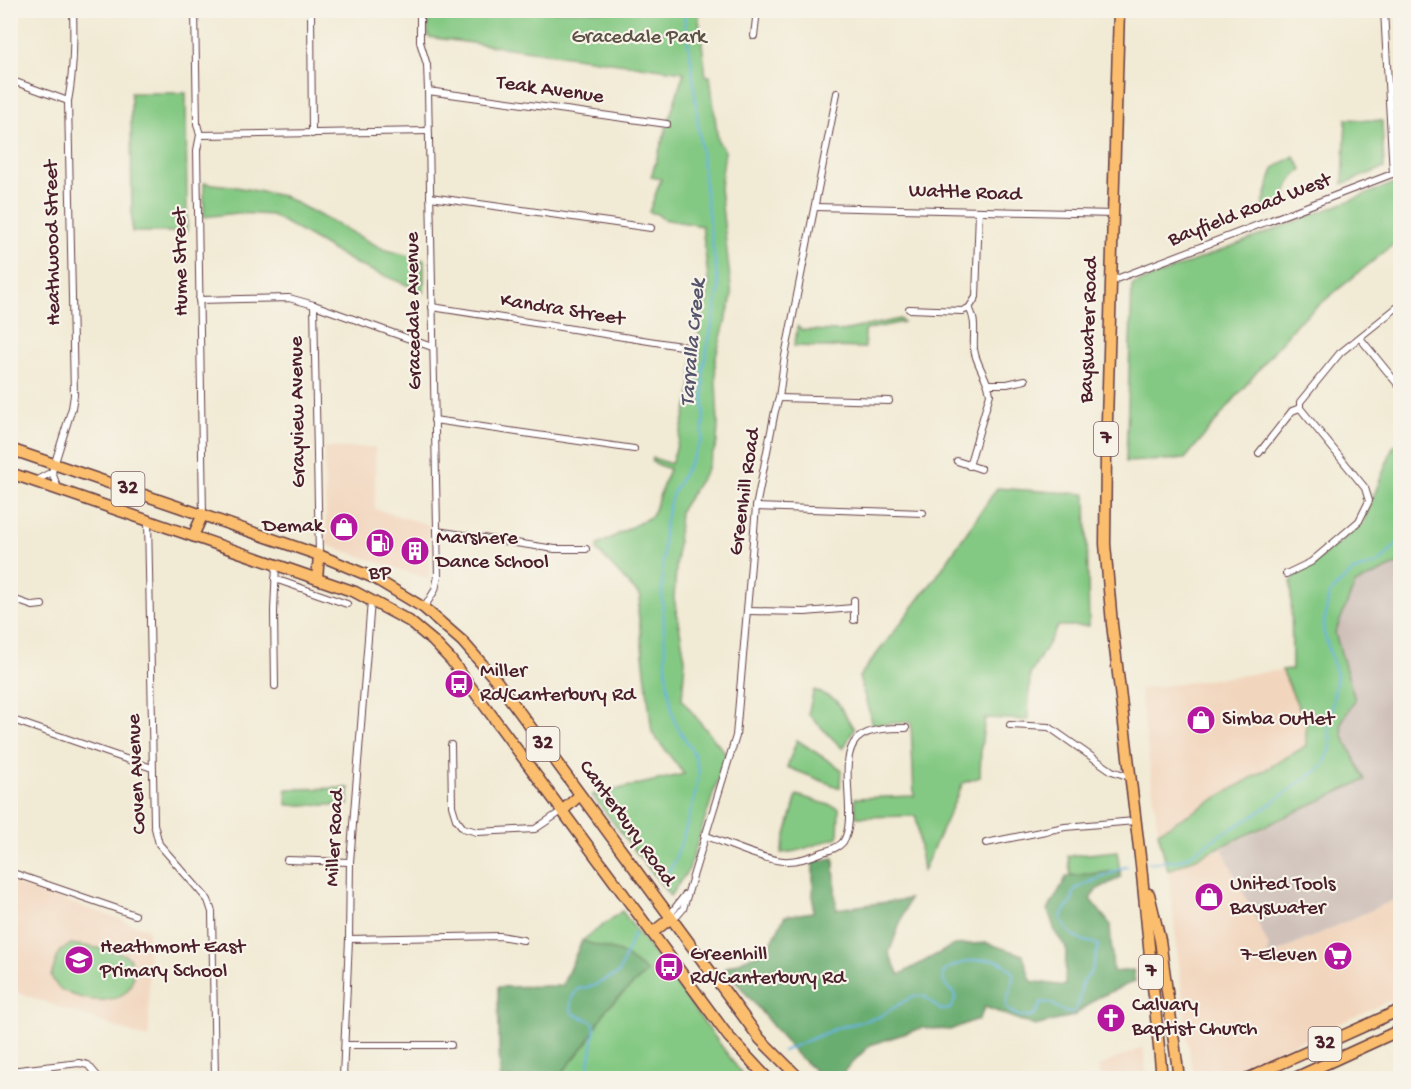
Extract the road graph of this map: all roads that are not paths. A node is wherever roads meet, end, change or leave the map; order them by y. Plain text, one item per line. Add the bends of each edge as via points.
1 (73, 10) edge
2 (195, 10) edge
3 (311, 10) edge
4 (420, 10) edge
5 (757, 10) edge
6 (1119, 10) edge
7 (1384, 10) edge
8 (754, 36) dead end
9 (10, 80) edge
10 (428, 91) junction
11 (837, 93) dead end
12 (68, 101) junction
13 (667, 124) dead end
14 (428, 131) junction
15 (312, 134) junction
16 (200, 135) junction
17 (1401, 171) edge
18 (1393, 174) junction
19 (430, 197) junction
20 (815, 207) junction
21 (979, 212) junction
22 (1114, 214) junction
23 (651, 228) dead end
24 (1112, 281) junction
25 (199, 300) junction
26 (314, 305) junction
27 (1401, 305) edge
28 (432, 307) junction
29 (969, 308) junction
30 (909, 309) dead end
31 (1360, 339) junction
32 (432, 346) junction
33 (687, 347) dead end
34 (1025, 380) dead end
35 (989, 384) junction
36 (1401, 387) edge
37 (779, 398) junction
38 (889, 401) dead end
39 (1300, 408) junction
40 (434, 420) junction
41 (10, 449) edge
42 (634, 449) dead end
43 (1258, 453) dead end
44 (957, 461) dead end
45 (969, 466) junction
46 (52, 468) junction
47 (981, 469) dead end
48 (10, 473) edge
49 (35, 481) junction
50 (58, 489) junction
51 (756, 507) junction
52 (923, 513) dead end
53 (203, 514) junction
54 (148, 520) junction
55 (437, 531) junction
56 (193, 536) junction
57 (586, 549) dead end
58 (319, 555) junction
59 (276, 565) junction
60 (1286, 574) dead end
61 (275, 579) junction
62 (317, 579) junction
63 (10, 598) edge
64 (371, 600) junction
65 (854, 600) dead end
66 (347, 604) dead end
67 (42, 605) dead end
68 (423, 608) junction
69 (853, 608) junction
70 (748, 611) junction
71 (854, 620) dead end
72 (275, 686) dead end
73 (10, 719) edge
74 (1010, 725) dead end
75 (906, 728) dead end
76 (452, 745) dead end
77 (152, 768) junction
78 (1130, 777) junction
79 (580, 795) junction
80 (562, 811) junction
81 (1135, 821) junction
82 (704, 835) junction
83 (986, 843) dead end
84 (287, 860) dead end
85 (350, 862) junction
86 (1141, 865) junction
87 (10, 872) edge
88 (135, 915) dead end
89 (671, 918) junction
90 (652, 933) junction
91 (1147, 935) junction
92 (1159, 936) junction
93 (349, 939) junction
94 (523, 940) dead end
95 (1401, 1010) edge
96 (1401, 1030) edge
97 (1349, 1033) junction
98 (345, 1045) junction
99 (451, 1045) dead end
100 (1360, 1049) junction
101 (1174, 1051) junction
102 (10, 1071) edge
103 (99, 1078) edge
104 (215, 1078) edge
105 (343, 1078) edge
106 (767, 1078) edge
107 (799, 1078) edge
108 (1162, 1078) edge
109 (1179, 1078) edge
110 (1187, 1078) edge
111 (1249, 1078) edge
112 (1295, 1078) edge

1 - 12 street, Heathwood Street
2 - 16 street, Hume Street
3 - 15 street
4 - 10 street, Gracedale Avenue via 420,42 427,65
5 - 8 street
6 - 22 main road, Bayswater Road / 7
7 - 18 street
9 - 12 street
10 - 13 street, Teak Avenue
10 - 14 street, Gracedale Avenue
11 - 20 street, Greenhill Road
12 - 46 street, Heathwood Street via 74,395
14 - 15 street
14 - 19 street, Gracedale Avenue
15 - 16 street
16 - 25 street, Hume Street
17 - 18 street, Bayfield Road West
18 - 24 street, Bayfield Road West
19 - 23 street
19 - 28 street, Gracedale Avenue
20 - 21 street, Wattle Road
20 - 37 street, Greenhill Road
21 - 22 street, Wattle Road
21 - 29 street via 976,297
22 - 24 main road, Bayswater Road / 7
24 - 78 main road, Bayswater Road / 7 via 1105,544
25 - 26 street via 289,298
25 - 53 street, Hume Street
26 - 32 street
26 - 58 street, Grayview Avenue
27 - 31 street
28 - 32 street, Gracedale Avenue
28 - 33 street, Kandra Street
29 - 30 street
29 - 35 street via 974,320 974,351
31 - 36 street
31 - 39 street via 1340,353 1300,402
32 - 40 street, Gracedale Avenue
34 - 35 street
35 - 45 street via 990,394
37 - 38 street
37 - 51 street, Greenhill Road
39 - 43 street via 1292,411
39 - 60 street via 1365,488 1369,501 1359,520 1311,562
40 - 42 street
40 - 55 street, Gracedale Avenue
41 - 46 main road, Canterbury Road / 32
44 - 45 street
45 - 47 street
46 - 49 street
46 - 50 street
46 - 53 main road, Canterbury Road / 32
48 - 49 main road, Canterbury Road / 32
49 - 50 main road, Canterbury Road / 32
50 - 54 main road, Canterbury Road / 32
51 - 52 street
51 - 70 street, Greenhill Road
53 - 56 main road
53 - 58 main road, Canterbury Road / 32
54 - 56 main road, Canterbury Road / 32
54 - 77 street, Coven Avenue
55 - 57 street via 555,549
55 - 68 street, Gracedale Avenue via 437,583
56 - 59 main road, Canterbury Road / 32
58 - 62 main road
58 - 68 main road, Canterbury Road / 32 via 374,578
59 - 61 street
59 - 62 main road, Canterbury Road / 32
61 - 66 street
61 - 72 street
62 - 64 main road, Canterbury Road / 32
63 - 67 street
64 - 80 main road, Canterbury Road / 32 via 410,621 451,660
64 - 85 street, Miller Road
65 - 69 street
68 - 79 main road, Canterbury Road / 32 via 462,641 496,680
69 - 70 street
69 - 71 street
70 - 82 street, Greenhill Road via 736,735
73 - 77 street
74 - 78 street via 1049,727 1112,771
75 - 82 street via 876,731 854,745 849,759 846,834 837,847 784,861
76 - 80 street via 452,806 463,828 477,832 536,830
77 - 104 street, Coven Avenue via 154,824 159,844 207,900 212,912
78 - 81 main road, Bayswater Road / 7
79 - 80 main road
79 - 89 main road, Canterbury Road / 32
80 - 90 main road, Canterbury Road / 32
81 - 83 street via 1065,827
81 - 86 main road, Bayswater Road / 7
82 - 89 street, Greenhill Road via 681,913
84 - 85 street
85 - 93 street, Miller Road
86 - 91 main road, Bayswater Road / 7
86 - 92 main road, Bayswater Road / 7
87 - 88 street
89 - 90 main road
89 - 107 main road, Canterbury Road / 32 via 760,1039
90 - 106 main road, Canterbury Road / 32 via 728,1036
91 - 92 main road
91 - 108 main road, Bayswater Road / 7
92 - 101 main road, Bayswater Road / 7
93 - 94 street via 500,936
93 - 98 street, Miller Road
95 - 97 main road, 32
96 - 100 main road, 32
97 - 100 main road
97 - 111 main road, 32
98 - 99 street
98 - 105 street, Miller Road
100 - 112 main road, 32
101 - 109 main road, Bayswater Road / 7
101 - 110 main road
102 - 103 street via 79,1063

